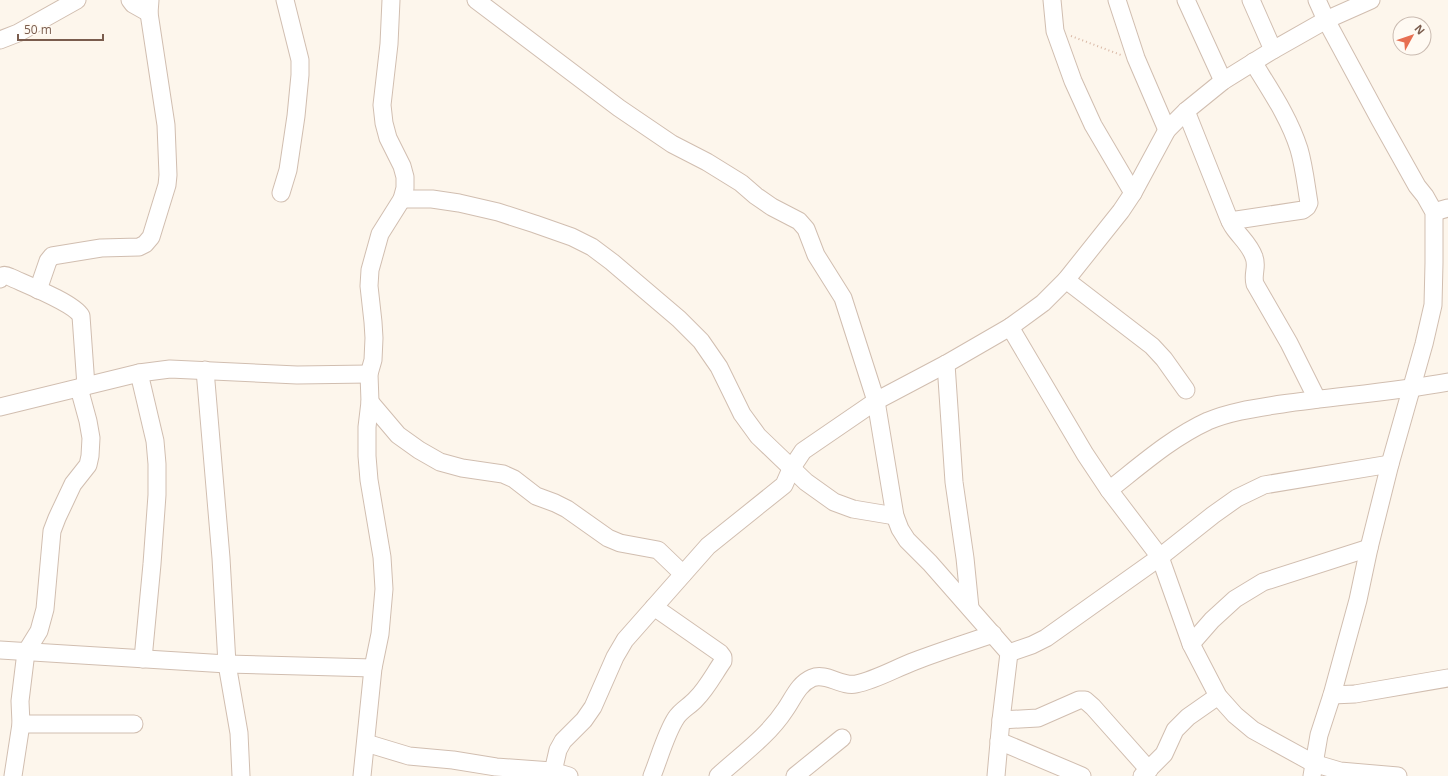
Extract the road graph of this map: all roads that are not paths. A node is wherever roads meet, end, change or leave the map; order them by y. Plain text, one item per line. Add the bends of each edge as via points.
1 (76, 0) edge
2 (130, 0) edge
3 (285, 0) edge
4 (390, 0) edge
5 (476, 0) edge
6 (1052, 0) edge
7 (1117, 0) edge
8 (1186, 0) edge
9 (1252, 0) edge
10 (1317, 0) edge
11 (1371, 0) edge
12 (149, 6) edge
13 (1326, 20) junction
14 (0, 40) edge
15 (1273, 50) junction
16 (1253, 62) junction
17 (1223, 81) junction
18 (1186, 111) junction
19 (1167, 130) junction
20 (281, 193) dead end
21 (1134, 193) junction
22 (402, 199) junction
23 (1441, 210) edge
24 (1230, 221) junction
25 (0, 279) edge
26 (1066, 280) junction
27 (38, 290) junction
28 (1010, 327) junction
29 (946, 364) junction
30 (205, 370) junction
31 (138, 373) junction
32 (369, 374) junction
33 (1448, 382) edge
34 (82, 387) junction
35 (1411, 389) junction
36 (1186, 390) dead end
37 (1317, 399) junction
38 (1, 401) edge
39 (876, 401) junction
40 (370, 402) junction
41 (803, 451) junction
42 (778, 454) junction
43 (1390, 464) junction
44 (792, 469) junction
45 (806, 482) junction
46 (784, 485) junction
47 (1109, 490) junction
48 (895, 516) junction
49 (1369, 548) junction
50 (1160, 557) junction
51 (683, 574) junction
52 (654, 607) junction
53 (970, 608) junction
54 (39, 630) junction
55 (993, 634) junction
56 (1190, 644) junction
57 (0, 650) edge
58 (26, 652) junction
59 (1010, 653) junction
60 (51, 654) junction
61 (143, 659) junction
62 (227, 664) junction
63 (373, 668) junction
64 (1448, 678) edge
65 (1332, 695) junction
66 (1218, 696) junction
67 (1001, 720) junction
68 (21, 724) junction
69 (134, 724) dead end
70 (842, 738) dead end
71 (999, 741) junction
72 (366, 743) junction
73 (1313, 769) edge
74 (1146, 773) edge
75 (552, 774) edge
76 (13, 776) edge
77 (241, 776) edge
78 (362, 776) edge
79 (569, 776) edge
80 (652, 776) edge
81 (718, 776) edge
82 (795, 776) edge
83 (996, 776) edge
84 (1082, 776) edge
85 (1398, 776) edge

1 - 14 street via 18,33
2 - 12 street
3 - 20 street via 300,60 300,75 288,170
4 - 22 street via 389,44 382,105 388,138 405,177
5 - 39 street via 619,108 672,144 741,183 772,207 799,221 806,229 816,256 843,298
6 - 21 street via 1054,31 1073,81 1093,125
7 - 19 street via 1136,58
8 - 17 street
9 - 15 street
10 - 13 street
11 - 13 street
12 - 27 street via 166,125 168,175 151,237 139,247 101,248 52,256
13 - 15 street
13 - 23 street via 1393,144
15 - 16 street
16 - 17 street
16 - 24 street via 1292,130 1299,149 1309,203 1303,210
17 - 18 street
18 - 19 street
18 - 24 street
19 - 21 street
21 - 26 street
22 - 32 street via 380,234 370,270 374,338 373,360
22 - 42 street via 459,202 564,234 592,247 679,319 701,342 719,367 742,414 758,436
23 - 35 street via 1434,263 1433,305
24 - 37 street via 1254,256 1255,284
25 - 27 street via 5,275
26 - 28 street via 1043,303
26 - 36 street via 1152,346
27 - 34 street via 80,313
28 - 29 street
28 - 47 street
29 - 39 street
29 - 53 street via 954,482
30 - 31 street via 170,369
30 - 32 street via 297,375
30 - 62 street
31 - 34 street
31 - 61 street via 155,441 157,464 157,495
32 - 40 street
33 - 35 street
34 - 38 street
34 - 54 street via 91,438 90,456 88,465 73,484 56,518 52,532 46,609
35 - 37 street
35 - 43 street
37 - 47 street via 1231,413 1209,421 1181,435 1156,452
39 - 41 street
39 - 48 street
40 - 51 street via 398,434 440,462 503,474 514,479 536,496 567,509 608,538 620,543 658,550
40 - 63 street via 367,456 382,557 384,589 380,634
41 - 42 street
41 - 44 street
42 - 44 street
43 - 49 street
43 - 50 street via 1264,485 1219,510
44 - 45 street
44 - 46 street
45 - 46 street
45 - 48 street via 834,502 853,509
46 - 51 street via 708,546
47 - 50 street
48 - 53 street via 907,540
49 - 56 street via 1263,582 1235,599
49 - 65 street via 1358,600
50 - 56 street
50 - 59 street via 1046,638
51 - 52 street
52 - 75 street via 625,640 593,707 563,741
52 - 80 street via 720,653 723,661 704,690 676,718
53 - 55 street
54 - 58 street
54 - 60 street
55 - 59 street
55 - 81 street via 854,684 822,676 813,677 803,683 774,724
56 - 66 street
57 - 58 street
58 - 60 street
58 - 68 street via 20,701
59 - 67 street
60 - 61 street
61 - 62 street
62 - 63 street
62 - 77 street via 239,733
63 - 72 street
64 - 65 street via 1362,693
65 - 73 street via 1319,735
66 - 73 street via 1235,716 1253,730
66 - 74 street via 1188,717 1176,730 1164,754
67 - 71 street
67 - 74 street via 1038,718 1079,700 1085,700 1093,706
68 - 69 street
68 - 76 street
70 - 82 street
71 - 83 street
71 - 84 street
72 - 75 street via 408,756
72 - 78 street
73 - 85 street
75 - 79 street

